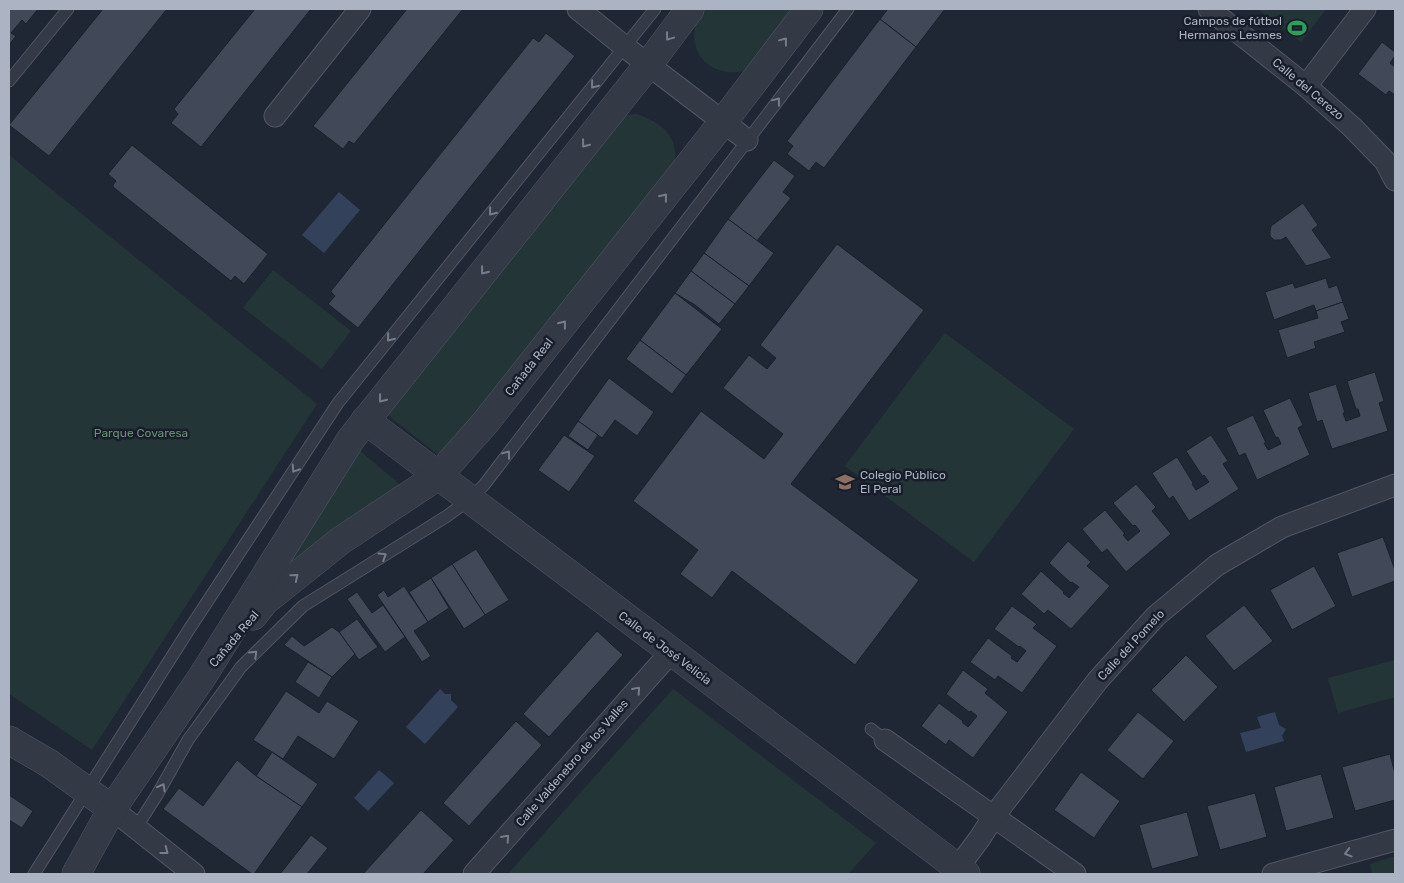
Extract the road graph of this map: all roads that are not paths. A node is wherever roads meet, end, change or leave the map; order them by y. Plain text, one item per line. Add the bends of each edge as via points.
1 (68, 9) edge
2 (360, 9) edge
3 (578, 9) edge
4 (655, 9) edge
5 (690, 9) edge
6 (809, 9) edge
7 (848, 9) edge
8 (1209, 9) edge
9 (1365, 9) edge
10 (625, 47) junction
11 (648, 65) junction
12 (9, 81) edge
13 (1306, 86) junction
14 (275, 116) dead end
15 (723, 122) junction
16 (747, 140) junction
17 (1395, 180) edge
18 (365, 420) junction
19 (438, 476) junction
20 (1395, 485) edge
21 (470, 499) junction
22 (670, 652) junction
23 (202, 677) junction
24 (878, 735) dead end
25 (9, 740) edge
26 (88, 790) junction
27 (112, 809) junction
28 (994, 816) junction
29 (136, 828) junction
30 (1395, 840) edge
31 (959, 872) edge
32 (34, 874) edge
33 (76, 874) edge
34 (194, 874) edge
35 (474, 874) edge
36 (1075, 874) edge
37 (1273, 874) edge

1 - 12 lane
2 - 14 street
3 - 10 street
4 - 10 lane
5 -> 11 street, Cañada Real
15 -> 6 street, Cañada Real
16 -> 7 lane
8 - 13 street, Calle del Cerezo
9 - 13 street
10 - 11 street
10 -> 26 lane via 338,403
11 - 15 street
11 -> 18 street, Cañada Real
13 - 17 street, Calle del Cerezo via 1372,147 1385,161
15 - 16 street
19 -> 15 street, Cañada Real via 485,423
21 -> 16 lane
18 - 19 street, Calle de José Velicia
18 - 23 street, Cañada Real via 330,470
19 - 21 street, Calle de José Velicia
23 -> 19 street, Cañada Real via 265,602 340,541
20 - 28 street, Calle del Pomelo via 1282,527 1217,565 1156,616 1098,680
21 - 22 street, Calle de José Velicia
29 -> 21 lane via 188,740 241,667 303,606
22 - 31 street, Calle de José Velicia
35 -> 22 street, Calle Valdenebro de los Valles
23 - 27 street, Cañada Real
24 - 28 street
25 - 26 street
26 - 27 street
26 - 32 lane
27 - 29 street
27 - 33 street, Cañada Real
28 - 31 street, Calle del Pomelo
28 - 36 street
29 -> 34 street
30 -> 37 street

